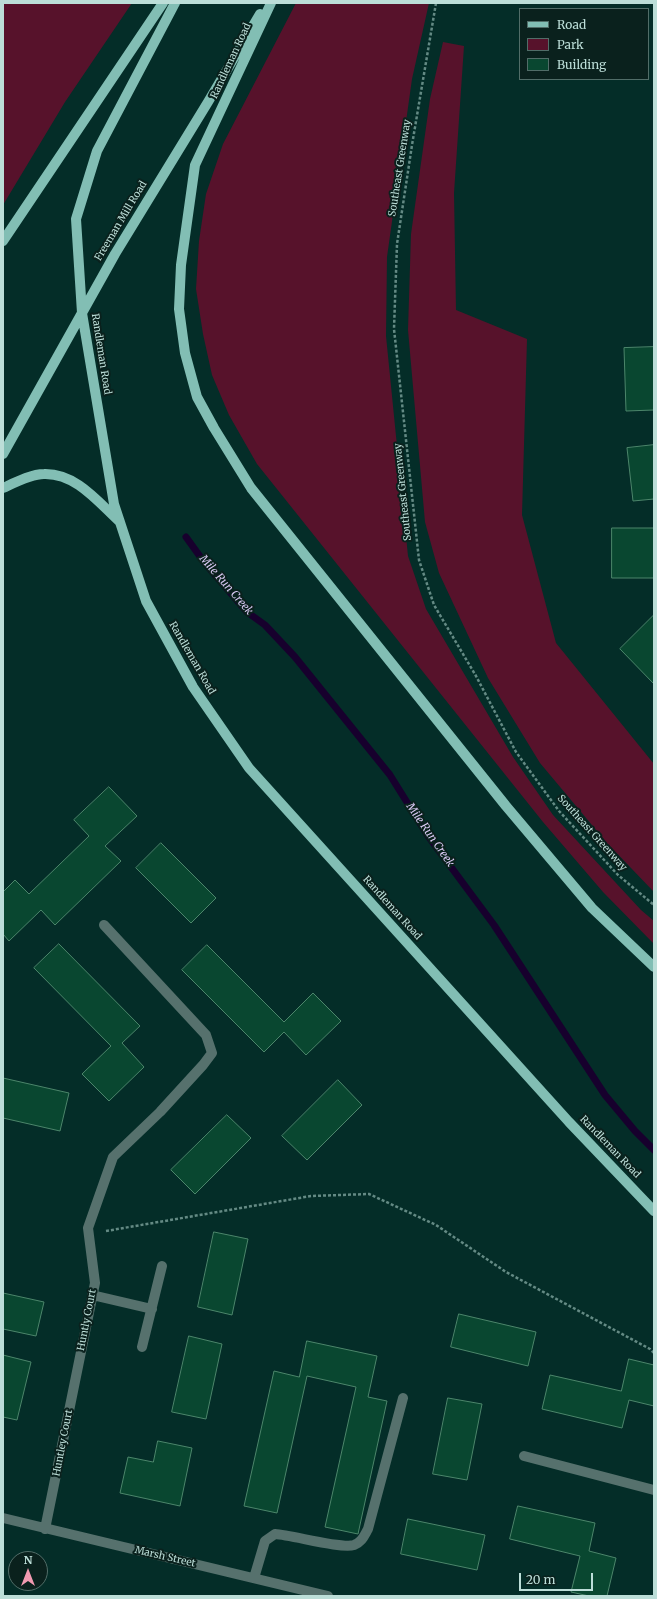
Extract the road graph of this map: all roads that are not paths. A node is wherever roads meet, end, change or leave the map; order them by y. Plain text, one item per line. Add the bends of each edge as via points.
1 (163, 3) edge
2 (175, 3) edge
3 (266, 3) edge
4 (271, 3) edge
5 (3, 241) edge
6 (82, 313) junction
7 (3, 454) edge
8 (3, 488) edge
9 (121, 523) junction
10 (104, 924) dead end
11 (654, 968) edge
12 (654, 1211) edge
13 (162, 1266) dead end
14 (92, 1294) junction
15 (152, 1309) junction
16 (142, 1347) dead end
17 (80, 1356) joint
18 (403, 1398) dead end
19 (524, 1456) dead end
20 (654, 1490) edge
21 (3, 1518) edge
22 (45, 1529) junction
23 (254, 1578) junction
24 (328, 1596) edge

1 - 5 main road
2 - 6 main road, Randleman Road via 97,151 76,219
3 - 6 main road, Freeman Mill Road
4 - 11 main road, Randleman Road via 195,165 181,265 179,309 185,353 197,397 251,488 506,806 592,908
6 - 7 main road, Freeman Mill Road
6 - 9 main road, Randleman Road via 114,504
8 - 9 main road via 43,474 67,477
9 - 12 main road, Randleman Road via 146,601 193,687 249,768 563,1116
10 - 14 street, Huntly Court via 206,1035 212,1053 160,1112 113,1157 88,1231 95,1283
13 - 15 street
14 - 15 street
14 - 17 street, Huntly Court
15 - 16 street
17 - 22 street, Huntley Court
18 - 23 street via 368,1529 363,1539 353,1545 340,1546 276,1534 265,1541
19 - 20 street
21 - 22 street, Marsh Street
22 - 23 street, Marsh Street
23 - 24 street, Marsh Street

